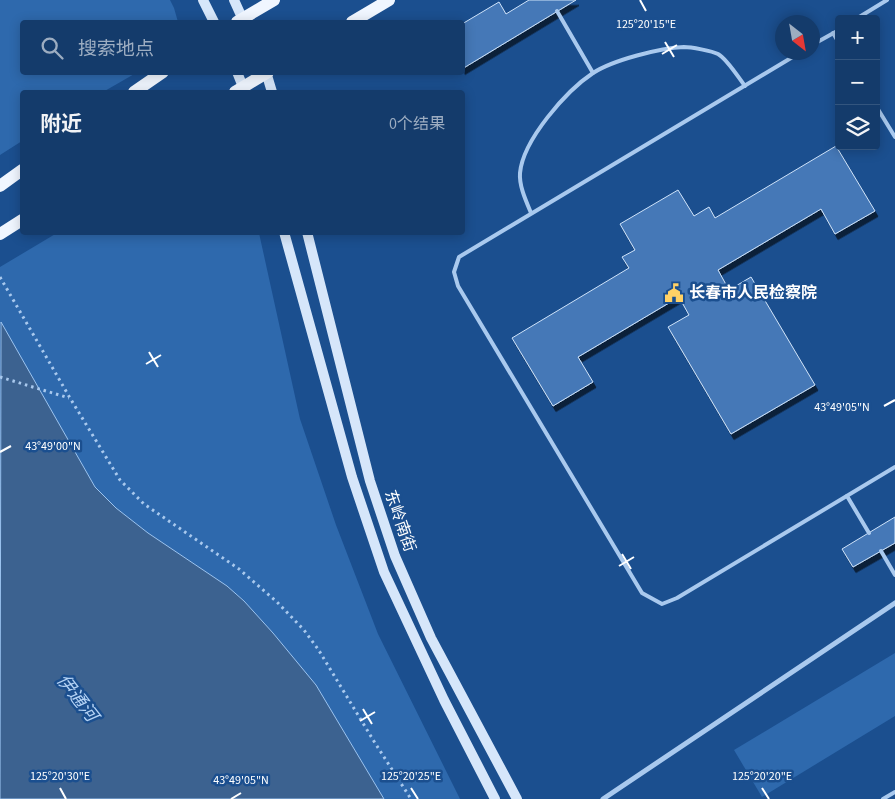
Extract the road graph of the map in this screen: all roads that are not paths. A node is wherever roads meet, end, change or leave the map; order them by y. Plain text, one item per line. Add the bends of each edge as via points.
1 (203, 0) edge
2 (234, 0) edge
3 (274, 0) edge
4 (389, 0) edge
5 (887, 0) edge
6 (557, 12) dead end
7 (863, 15) edge
8 (213, 20) edge
9 (241, 20) edge
10 (243, 20) edge
11 (355, 20) edge
12 (833, 33) joint
13 (835, 36) edge
14 (820, 40) edge
15 (787, 60) edge
16 (593, 72) junction
17 (159, 75) edge
18 (238, 75) edge
19 (264, 75) edge
20 (268, 75) edge
21 (745, 86) junction
22 (137, 90) edge
23 (241, 90) edge
24 (242, 90) edge
25 (271, 90) edge
26 (880, 113) edge
27 (895, 137) edge
28 (20, 171) edge
29 (0, 186) edge
30 (531, 213) junction
31 (20, 221) edge
32 (0, 234) edge
33 (285, 235) edge
34 (308, 235) edge
35 (895, 467) edge
36 (848, 496) junction
37 (869, 532) dead end
38 (881, 551) dead end
39 (895, 575) edge
40 (895, 603) edge
41 (895, 792) edge
42 (495, 799) edge
43 (517, 799) edge
44 (603, 799) edge
45 (883, 799) edge

1 - 8 main road
2 - 9 main road
3 - 10 main road
4 - 11 main road
5 - 7 lane
6 - 16 lane
12 - 13 lane
12 - 14 lane
15 - 21 lane
16 - 21 lane via 632,56 685,47 718,54
16 - 30 lane via 562,99 528,145 520,173 524,198
17 - 22 main road
18 - 23 main road
19 - 24 main road
20 - 25 main road
21 - 30 lane
26 - 27 lane
28 - 29 main road
30 - 36 lane via 459,258 454,272 458,286 642,593 662,604 677,598
31 - 32 main road
33 - 42 main road, 东岭南街 via 352,477 384,572 435,683
34 - 43 main road, 东岭南街 via 370,482 395,556 431,638
35 - 36 lane
36 - 37 lane
38 - 39 lane
40 - 44 street
41 - 45 lane

